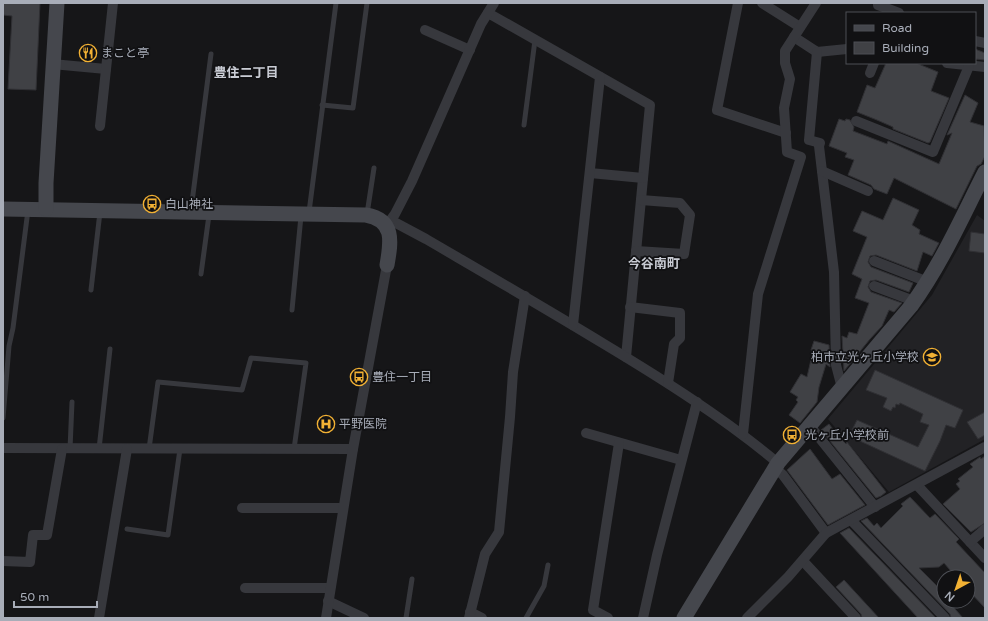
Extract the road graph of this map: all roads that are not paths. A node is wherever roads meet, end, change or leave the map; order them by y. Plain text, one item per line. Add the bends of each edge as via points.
1 (57, 3) edge
2 (113, 3) edge
3 (336, 3) edge
4 (367, 3) edge
5 (494, 3) edge
6 (738, 3) edge
7 (762, 3) edge
8 (816, 3) edge
9 (878, 3) edge
10 (896, 12) edge
11 (488, 13) junction
12 (800, 27) junction
13 (425, 30) dead end
14 (794, 37) junction
15 (535, 40) junction
16 (846, 49) edge
17 (470, 50) junction
18 (817, 52) junction
19 (211, 54) dead end
20 (52, 64) junction
21 (874, 64) edge
22 (954, 64) edge
23 (969, 66) junction
24 (985, 67) edge
25 (106, 68) junction
26 (870, 73) dead end
27 (600, 77) junction
28 (322, 105) junction
29 (856, 121) dead end
30 (524, 125) dead end
31 (100, 126) dead end
32 (786, 133) junction
33 (374, 168) dead end
34 (822, 171) junction
35 (590, 173) junction
36 (984, 177) edge
37 (643, 178) junction
38 (868, 190) dead end
39 (641, 200) junction
40 (3, 209) edge
41 (28, 209) junction
42 (46, 209) junction
43 (100, 210) junction
44 (191, 212) junction
45 (209, 212) junction
46 (305, 213) junction
47 (366, 215) junction
48 (386, 225) junction
49 (636, 251) junction
50 (874, 261) dead end
51 (387, 265) joint
52 (201, 274) dead end
53 (928, 282) junction
54 (874, 286) dead end
55 (91, 290) dead end
56 (525, 296) junction
57 (914, 301) junction
58 (630, 307) junction
59 (292, 310) dead end
60 (573, 325) junction
61 (110, 349) dead end
62 (626, 357) junction
63 (668, 384) junction
64 (842, 388) junction
65 (72, 402) dead end
66 (697, 402) junction
67 (3, 418) edge
68 (810, 426) junction
69 (586, 433) dead end
70 (744, 434) junction
71 (619, 443) junction
72 (985, 447) edge
73 (3, 448) edge
74 (66, 449) junction
75 (99, 449) junction
76 (127, 449) junction
77 (149, 449) junction
78 (180, 449) junction
79 (294, 449) junction
80 (353, 449) junction
81 (681, 460) junction
82 (777, 466) junction
83 (917, 485) junction
84 (875, 506) junction
85 (242, 508) dead end
86 (343, 508) junction
87 (851, 520) junction
88 (127, 529) dead end
89 (985, 529) edge
90 (826, 533) junction
91 (970, 542) junction
92 (985, 558) edge
93 (3, 561) edge
94 (803, 561) junction
95 (548, 565) dead end
96 (412, 579) dead end
97 (245, 588) dead end
98 (330, 588) junction
99 (328, 601) junction
100 (469, 615) edge
101 (99, 618) edge
102 (326, 618) edge
103 (364, 618) edge
104 (406, 618) edge
105 (482, 618) edge
106 (526, 618) edge
107 (608, 618) edge
108 (643, 618) edge
109 (684, 618) edge
110 (747, 618) edge
111 (856, 618) edge
112 (945, 618) edge

1 - 20 street
2 - 25 street
3 - 28 lane
4 - 28 lane via 353,108
5 - 11 street
6 - 32 street via 717,110
7 - 12 street
8 - 12 street
9 - 10 street
11 - 15 street
11 - 17 street
12 - 14 street
13 - 17 street
14 - 18 street
14 - 32 street via 785,51 785,63 790,79 784,108
15 - 27 street
15 - 30 lane
16 - 18 street
17 - 48 street via 412,181 395,214
18 - 34 street via 809,140 820,143
19 - 44 lane
20 - 25 street
20 - 42 street
21 - 26 street
22 - 23 street
23 - 24 street
23 - 29 street via 933,152
25 - 31 street
27 - 35 street
27 - 37 street via 650,105
28 - 46 lane
32 - 70 street via 787,152 801,157 758,294
33 - 47 lane
34 - 38 street
34 - 64 street via 834,272 836,365
35 - 37 street
35 - 60 street
36 - 53 street
37 - 39 street
39 - 49 street
39 - 49 street via 680,203 690,215 684,254
40 - 41 street
41 - 42 street
41 - 67 lane via 9,346
42 - 43 street
43 - 44 street
43 - 55 lane
44 - 45 street
45 - 46 street
45 - 52 lane
46 - 47 street
46 - 59 lane
47 - 48 street via 378,218
48 - 51 street via 390,245
48 - 56 street via 396,223 405,227
49 - 58 street
50 - 53 street
51 - 80 street
53 - 57 street
54 - 57 street
56 - 60 street
56 - 100 street via 513,372 499,532 485,554
57 - 64 street
58 - 62 street
58 - 63 street via 680,313 680,338 674,344
60 - 62 street
61 - 75 lane
62 - 63 street
63 - 66 street
64 - 68 street
65 - 74 lane
66 - 70 street
66 - 81 street
68 - 82 street
68 - 84 street
69 - 71 street
70 - 82 street
71 - 81 street
71 - 107 street via 593,610
72 - 83 street
73 - 74 street
74 - 75 street
74 - 93 street via 47,535 33,534 30,562
75 - 76 street
76 - 77 street
76 - 101 street
77 - 78 street
77 - 79 lane via 158,382 242,390 251,358 306,363
78 - 79 street
78 - 88 lane via 168,535
79 - 80 street
80 - 86 street
81 - 108 street
82 - 90 street
82 - 109 street
83 - 84 street
83 - 91 street
84 - 87 street
85 - 86 street
86 - 98 street
87 - 90 street
87 - 112 street
89 - 91 street
90 - 94 street
91 - 92 street
94 - 110 street
94 - 111 street
95 - 106 lane via 544,586
96 - 104 lane
97 - 98 street
98 - 99 street
99 - 102 street
99 - 103 street
100 - 105 street

